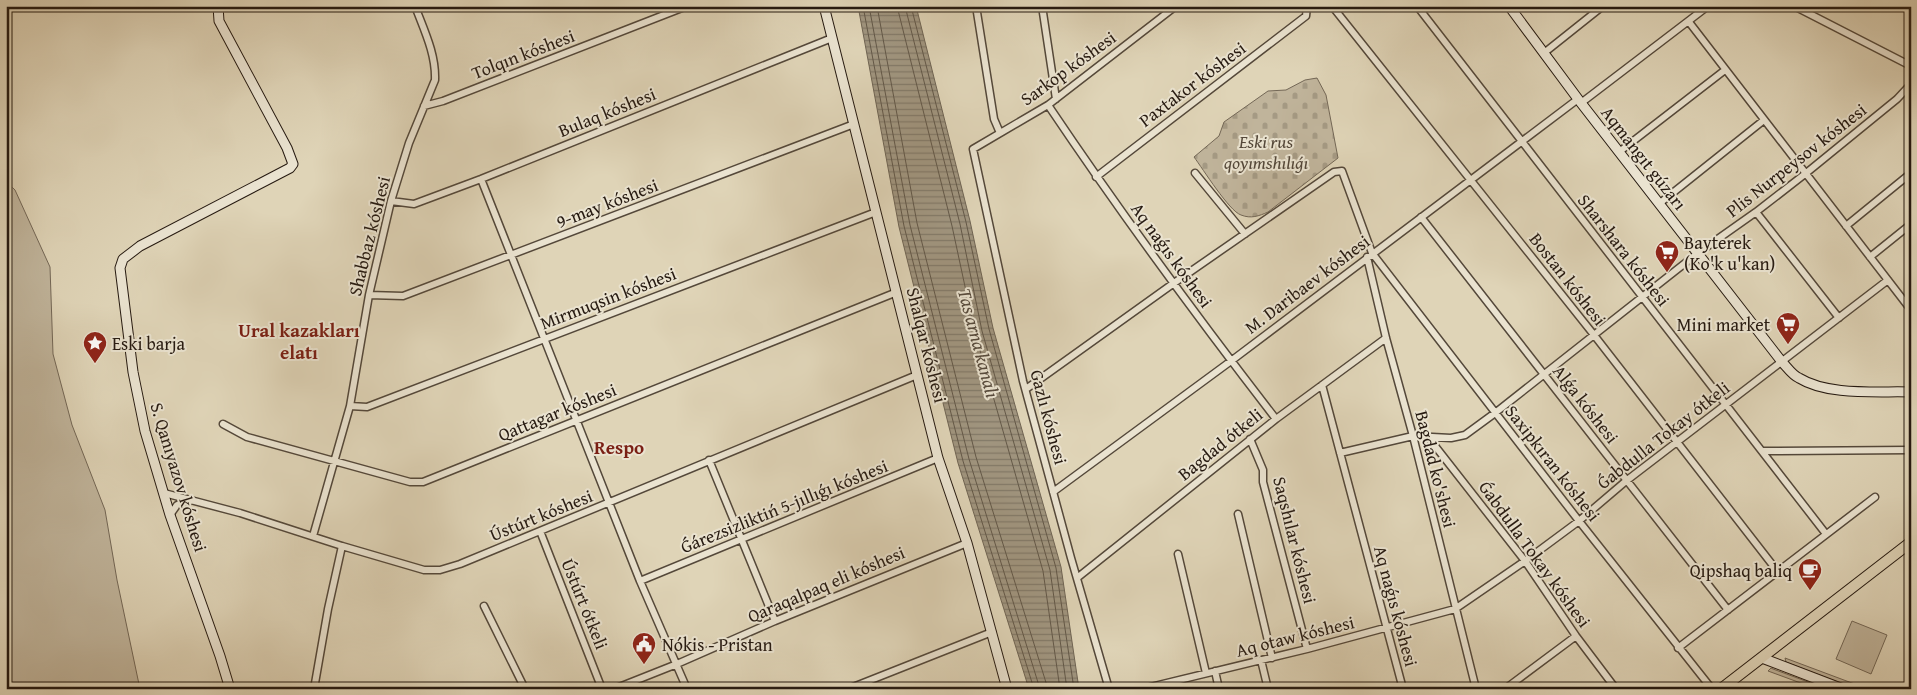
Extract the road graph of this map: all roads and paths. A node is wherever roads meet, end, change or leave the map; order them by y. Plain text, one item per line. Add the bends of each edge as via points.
1 (218, 6) edge
2 (415, 6) edge
3 (687, 6) edge
4 (824, 6) edge
5 (976, 6) edge
6 (1042, 6) edge
7 (1176, 6) edge
8 (1307, 6) edge
9 (1332, 6) edge
10 (1417, 6) edge
11 (1509, 6) edge
12 (1603, 6) edge
13 (1708, 6) edge
14 (1794, 6) edge
15 (1689, 22) junction
16 (832, 38) junction
17 (1544, 53) junction
18 (1911, 66) edge
19 (1725, 70) junction
20 (1911, 84) edge
21 (1056, 99) junction
22 (1579, 101) junction
23 (1048, 105) junction
24 (424, 106) junction
25 (1764, 120) junction
26 (854, 124) junction
27 (1000, 133) junction
28 (1521, 142) junction
29 (973, 149) joint
30 (1619, 152) junction
31 (1195, 173) dead end
32 (1911, 173) edge
33 (1805, 174) junction
34 (1096, 177) junction
35 (481, 179) junction
36 (1471, 179) junction
37 (391, 201) junction
38 (1660, 203) junction
39 (876, 212) junction
40 (1756, 212) junction
41 (1421, 217) junction
42 (1911, 224) edge
43 (1846, 226) junction
44 (1245, 234) junction
45 (1698, 252) junction
46 (1370, 255) junction
47 (511, 256) junction
48 (1870, 257) junction
49 (1888, 280) junction
50 (1174, 284) junction
51 (897, 292) junction
52 (369, 295) junction
53 (1642, 298) junction
54 (1911, 310) edge
55 (1839, 318) junction
56 (1594, 335) junction
57 (1386, 338) junction
58 (543, 339) junction
59 (1231, 361) junction
60 (1782, 362) junction
61 (918, 375) junction
62 (1544, 375) junction
63 (1322, 385) junction
64 (1026, 389) junction
65 (1911, 392) edge
66 (350, 406) junction
67 (1725, 406) junction
68 (1496, 413) junction
69 (1276, 419) junction
70 (578, 421) junction
71 (223, 424) dead end
72 (1413, 436) junction
73 (1428, 437) junction
74 (1250, 439) junction
75 (1676, 443) junction
76 (1911, 450) edge
77 (1762, 451) junction
78 (1340, 453) junction
79 (938, 458) junction
80 (709, 460) junction
81 (334, 462) junction
82 (1626, 481) junction
83 (1053, 492) junction
84 (164, 494) junction
85 (1875, 497) dead end
86 (192, 500) junction
87 (609, 503) junction
88 (1238, 514) dead end
89 (170, 515) junction
90 (1579, 521) junction
91 (540, 531) junction
92 (1826, 534) junction
93 (313, 536) junction
94 (742, 541) junction
95 (1911, 542) edge
96 (966, 543) junction
97 (342, 546) junction
98 (1178, 554) dead end
99 (1525, 561) junction
100 (1778, 572) junction
101 (1077, 578) junction
102 (640, 581) junction
103 (484, 606) dead end
104 (1455, 609) junction
105 (1728, 610) junction
106 (775, 621) junction
107 (1387, 628) junction
108 (992, 632) junction
109 (1576, 636) junction
110 (1678, 648) junction
111 (1307, 649) junction
112 (1272, 658) junction
113 (1762, 658) junction
114 (1262, 660) junction
115 (677, 664) junction
116 (1215, 671) junction
117 (1206, 674) junction
118 (1153, 688) edge
119 (230, 689) edge
120 (314, 689) edge
121 (525, 689) edge
122 (602, 689) edge
123 (614, 689) edge
124 (687, 689) edge
125 (848, 689) edge
126 (1007, 689) edge
127 (1109, 689) edge
128 (1142, 689) edge
129 (1219, 689) edge
130 (1268, 689) edge
131 (1403, 689) edge
132 (1476, 689) edge
133 (1505, 689) edge
134 (1616, 689) edge
135 (1712, 689) edge
136 (1721, 689) edge
137 (1843, 689) edge

1 - 84 street, S. Qanıyazov kóshesi via 219,21 293,164 135,249 123,259 120,268 136,389 144,431
2 - 24 street, Shabbaz kóshesi via 436,68 435,80
3 - 24 street, Tolqın kóshesi via 442,102
4 - 16 street, Shalqar kóshesi
5 - 27 street via 994,119
6 - 21 street
7 - 21 street, Sarkop kóshesi
8 - 34 street, Paxtakor kóshesi via 1306,16
9 - 36 street, Bostan kóshesi
10 - 28 street, Sharshara kóshesi
11 - 17 street, Aqmangıt gúzarı
12 - 17 street
13 - 15 street, M. Daribaev kóshesi
14 - 18 street
15 - 19 street
15 - 22 street, M. Daribaev kóshesi
16 - 26 street, Shalqar kóshesi
16 - 35 street, Bulaq kóshesi
17 - 22 street, Aqmangıt gúzarı
19 - 25 street
19 - 30 street
20 - 33 street, Plis Nurpeysov kóshesi
21 - 23 street, Sarkop kóshesi
22 - 28 street, M. Daribaev kóshesi
22 - 30 street, Aqmangıt gúzarı
23 - 27 street, Sarkop kóshesi
23 - 34 street, Aq naǵıs kóshesi
24 - 37 street, Shabbaz kóshesi
25 - 33 street
25 - 38 street
26 - 39 street, Shalqar kóshesi
26 - 47 street, 9-may kóshesi
27 - 29 street, Sarkop kóshesi
28 - 36 street, M. Daribaev kóshesi
28 - 53 street, Sharshara kóshesi
29 - 64 street, Gazlı kóshesi
30 - 38 street, Aqmangıt gúzarı
31 - 44 street
32 - 43 street
33 - 40 street, Plis Nurpeysov kóshesi
33 - 43 street
34 - 50 street, Aq naǵıs kóshesi
35 - 37 street, Bulaq kóshesi via 414,204
35 - 47 street
36 - 41 street, M. Daribaev kóshesi
36 - 56 street, Bostan kóshesi
37 - 52 street, Shabbaz kóshesi
38 - 45 street, Aqmangıt gúzarı
39 - 51 street, Shalqar kóshesi
39 - 58 street, Mirmuqsin kóshesi
40 - 45 street, Plis Nurpeysov kóshesi
40 - 55 street
41 - 46 street, M. Daribaev kóshesi
41 - 62 street, Alǵa kóshesi
42 - 48 street
43 - 48 street
44 - 46 street via 1334,172 1342,171
44 - 50 street
45 - 53 street, Plis Nurpeysov kóshesi
45 - 60 street, Aqmangıt gúzarı
46 - 57 street, Bagdad ko'shesi
46 - 59 street, M. Daribaev kóshesi
46 - 68 street, Saxipkıran kóshesi
47 - 52 street, 9-may kóshesi via 403,296
47 - 58 street
48 - 49 street
49 - 54 street
49 - 55 street, Ǵabdulla Tokay ótkeli
50 - 59 street, Aq naǵıs kóshesi
50 - 64 street
51 - 61 street, Shalqar kóshesi
51 - 70 street, Qattagar kóshesi
52 - 66 street, Shabbaz kóshesi
53 - 56 street, Plis Nurpeysov kóshesi
53 - 67 street, Sharshara kóshesi
55 - 60 street, Ǵabdulla Tokay ótkeli
56 - 62 street, Plis Nurpeysov kóshesi
56 - 75 street, Bostan kóshesi
57 - 63 street, Bagdad ótkeli
57 - 72 street, Bagdad ko'shesi
58 - 66 street, Mirmuqsin kóshesi via 367,407
58 - 70 street
59 - 69 street, Aq naǵıs kóshesi
59 - 83 street, M. Daribaev kóshesi
60 - 65 street, Aqmangıt gúzarı via 1796,377 1813,386
60 - 67 street, Ǵabdulla Tokay ótkeli
61 - 79 street, Shalqar kóshesi
61 - 80 street, Ústúrt kóshesi
62 - 68 street, Plis Nurpeysov kóshesi
62 - 82 street, Alǵa kóshesi
63 - 69 street, Bagdad ótkeli
63 - 78 street, Aq naǵıs kóshesi
64 - 83 street, Gazlı kóshesi
66 - 81 street, Shabbaz kóshesi
67 - 75 street, Ǵabdulla Tokay ótkeli
67 - 77 street, Sharshara kóshesi
68 - 73 street, Plis Nurpeysov kóshesi via 1465,435
68 - 90 street, Saxipkıran kóshesi
69 - 74 street, Bagdad ótkeli
70 - 81 street, Qattagar kóshesi via 423,482 410,482
70 - 87 street
71 - 81 street, Qattagar kóshesi via 247,437
72 - 73 street, Plis Nurpeysov kóshesi
72 - 78 street, Plis Nurpeysov kóshesi
72 - 104 street, Bagdad ko'shesi
73 - 99 street, Ǵabdulla Tokay kóshesi
74 - 101 street, Bagdad ótkeli
74 - 111 street, Saqshılar kóshesi via 1263,470 1263,482
75 - 82 street, Ǵabdulla Tokay ótkeli
75 - 100 street, Bostan kóshesi
76 - 77 street
77 - 92 street, Sharshara kóshesi
78 - 107 street, Aq naǵıs kóshesi
79 - 94 street, Ǵárezsizliktiń 5-jıllıǵı kóshesi
79 - 96 street, Shalqar kóshesi
80 - 87 street, Ústúrt kóshesi
80 - 94 street
81 - 93 street, Shabbaz kóshesi
82 - 90 street, Ǵabdulla Tokay ótkeli
82 - 105 street, Alǵa kóshesi
83 - 101 street, Gazlı kóshesi
84 - 86 street, Ústúrt kóshesi
84 - 89 street, S. Qanıyazov kóshesi
85 - 92 street
86 - 89 street via 177,505
86 - 93 street, Ústúrt kóshesi
87 - 91 street, Ústúrt kóshesi
87 - 102 street
88 - 112 street
89 - 119 street, S. Qanıyazov kóshesi
90 - 99 street, Ǵabdulla Tokay ótkeli
90 - 110 street, Saxipkıran kóshesi
91 - 97 street, Ústúrt kóshesi via 440,570 424,570
91 - 122 street, Ústúrt ótkeli
92 - 100 street
93 - 97 street, Ústúrt kóshesi
94 - 102 street, Ǵárezsizliktiń 5-jıllıǵı kóshesi
94 - 106 street
95 - 113 main road
96 - 106 street, Qaraqalpaq eli kóshesi
96 - 108 street, Shalqar kóshesi
97 - 120 street
98 - 117 street
99 - 104 street, Ǵabdulla Tokay ótkeli
99 - 109 street, Ǵabdulla Tokay kóshesi
100 - 105 street
101 - 127 street, Gazlı kóshesi
102 - 115 street
103 - 121 street
104 - 107 street, Aq otaw kóshesi
104 - 132 street, Bagdad ko'shesi
105 - 110 street
106 - 115 street, Qaraqalpaq eli kóshesi
107 - 111 street, Aq otaw kóshesi
107 - 131 street, Aq naǵıs kóshesi
108 - 125 street
108 - 126 street, Shalqar kóshesi
109 - 133 street
109 - 134 street, Ǵabdulla Tokay kóshesi
110 - 135 street, Saxipkıran kóshesi
111 - 112 street, Aq otaw kóshesi
112 - 114 street, Aq otaw kóshesi
113 - 136 main road
113 - 137 street
114 - 116 street, Aq otaw kóshesi
114 - 130 street
115 - 123 street, Qaraqalpaq eli kóshesi
115 - 124 street
116 - 117 street, Aq otaw kóshesi
116 - 129 street
117 - 118 street, Aq otaw kóshesi
118 - 128 street, Aq otaw kóshesi

